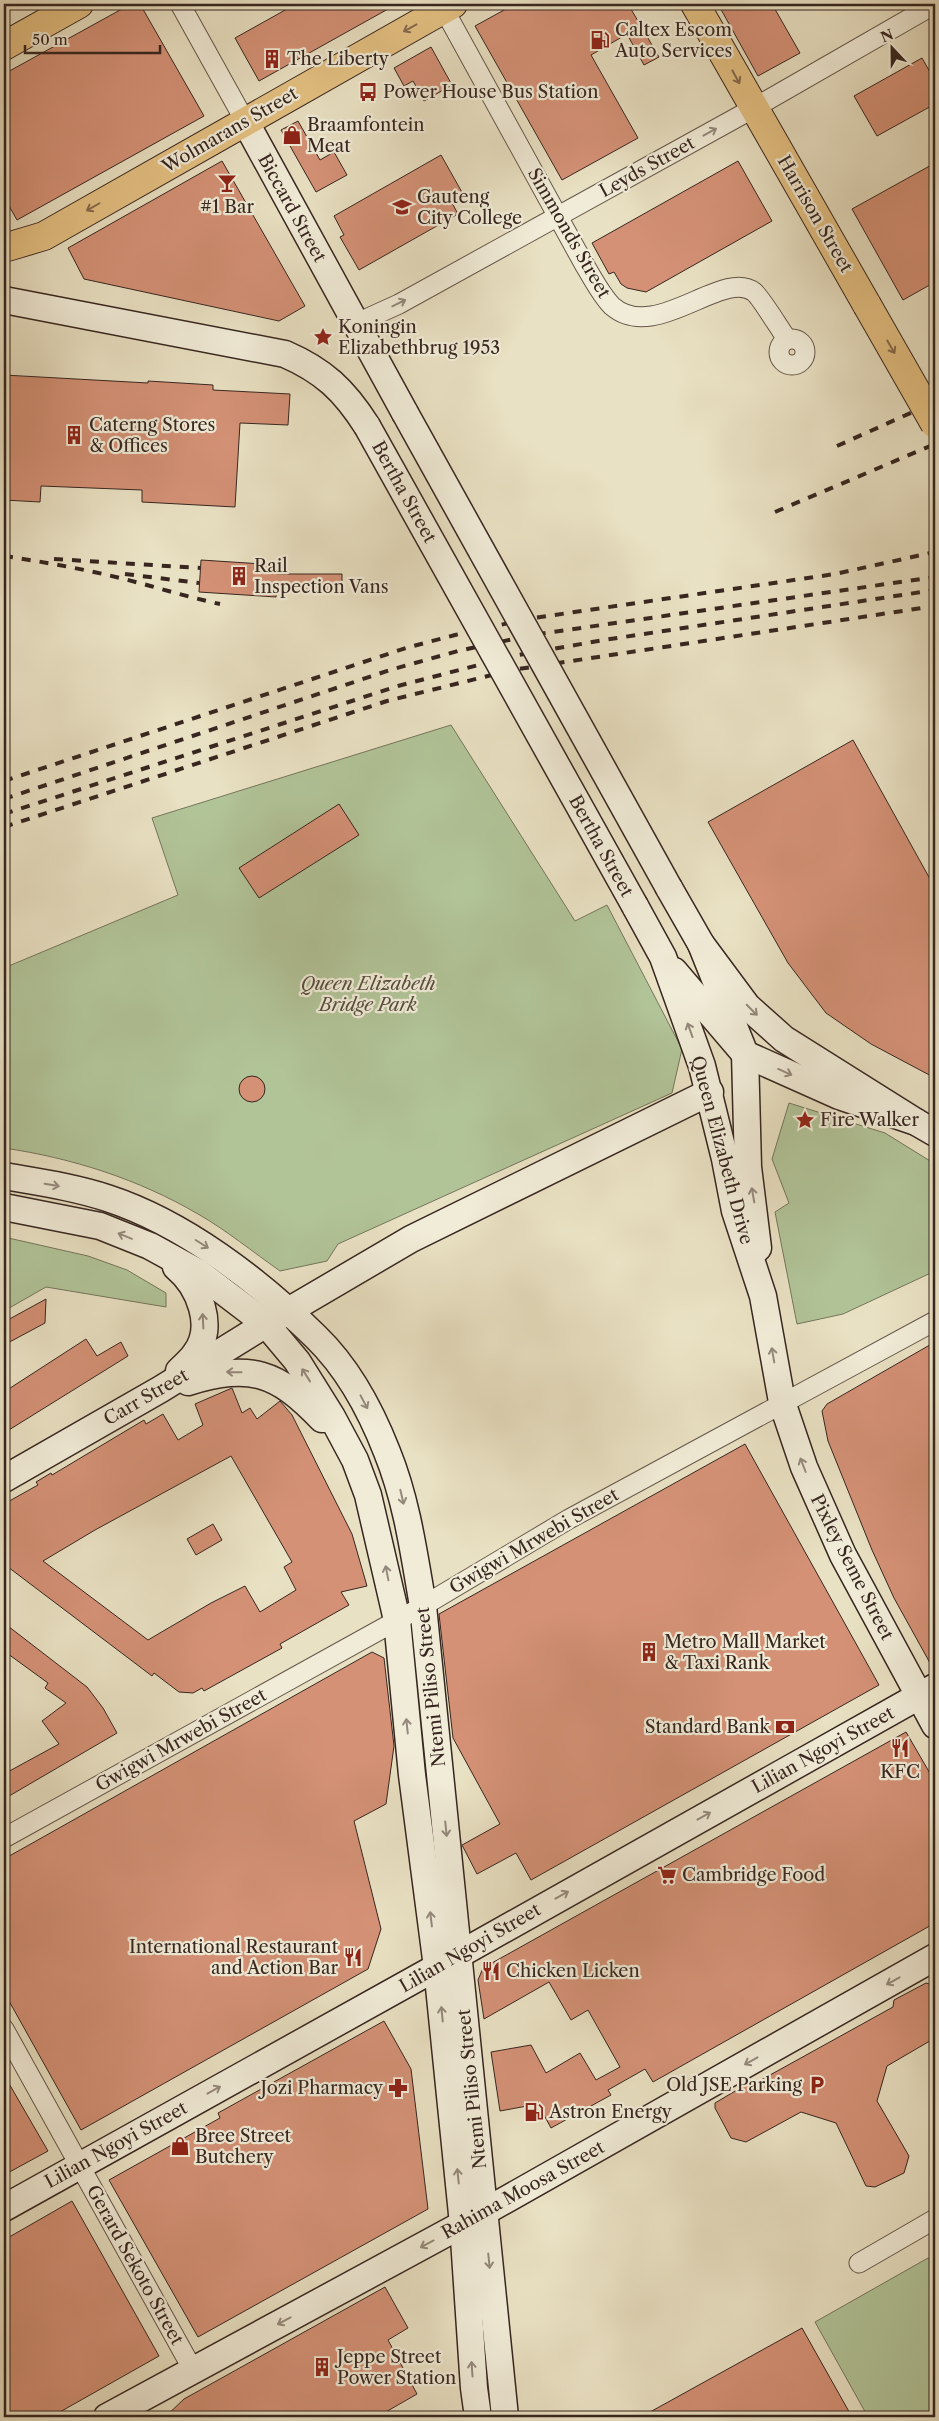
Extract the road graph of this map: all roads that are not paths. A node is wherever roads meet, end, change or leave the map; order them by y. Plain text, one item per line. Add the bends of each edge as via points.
1 (79, 4) edge
2 (180, 4) edge
3 (695, 4) edge
4 (935, 4) edge
5 (446, 5) edge
6 (4, 46) edge
7 (754, 108) junction
8 (245, 121) junction
9 (557, 217) junction
10 (4, 248) edge
11 (4, 300) edge
12 (355, 324) junction
13 (787, 339) dead end
14 (935, 424) edge
15 (635, 906) joint
16 (701, 944) junction
17 (663, 957) junction
18 (745, 1054) junction
19 (710, 1092) junction
20 (926, 1127) edge
21 (4, 1176) edge
22 (4, 1207) edge
23 (150, 1246) junction
24 (763, 1296) junction
25 (277, 1318) junction
26 (935, 1321) edge
27 (161, 1390) junction
28 (782, 1402) junction
29 (345, 1442) junction
30 (4, 1479) edge
31 (423, 1606) junction
32 (397, 1620) junction
33 (927, 1691) edge
34 (935, 1725) edge
35 (4, 1838) edge
36 (459, 1953) junction
37 (935, 1957) edge
38 (437, 1967) junction
39 (4, 2029) edge
40 (80, 2165) junction
41 (4, 2208) edge
42 (473, 2218) junction
43 (935, 2219) edge
44 (859, 2263) dead end
45 (193, 2370) junction
46 (107, 2417) edge
47 (478, 2417) edge
48 (505, 2417) edge

1 - 6 main road
2 - 8 street, Biccard Street
3 -> 7 main road, Harrison Street
4 - 7 street, Leyds Street
5 -> 8 main road, Wolmarans Street
5 - 9 street, Simmonds Street
9 -> 7 street, Leyds Street
7 -> 14 main road, Harrison Street, bridge
8 -> 10 main road, Wolmarans Street via 44,236
8 - 12 street, Biccard Street
12 -> 9 street, Leyds Street
9 - 13 street, Simmonds Street via 611,305 624,313 649,316 674,310 726,289 743,288 754,292
11 - 15 street, Bertha Street, bridge via 285,354 308,364 334,382 367,426
12 - 16 street, Biccard Street, bridge
15 - 17 street, Queen Elizabeth Drive
16 - 18 street
16 -> 20 street via 747,1006 772,1030
17 - 18 street
19 -> 17 street, Queen Elizabeth Drive
18 -> 20 street via 839,1096
24 -> 18 street via 748,1168
19 - 24 street, Queen Elizabeth Drive via 735,1211
19 - 25 street, Carr Street via 411,1239
21 -> 25 street, Ntemi Piliso Street via 108,1198 173,1227 255,1282
23 -> 22 street, Ntemi Piliso Street via 100,1226
23 - 25 street, Ntemi Piliso Street
27 -> 23 street via 196,1353 203,1338 204,1321 196,1289 184,1274
28 -> 24 street, Queen Elizabeth Drive
25 - 27 street, Carr Street
29 -> 25 street, Ntemi Piliso Street via 297,1361
25 -> 31 street, Ntemi Piliso Street via 317,1338 362,1398 387,1451 401,1492
26 - 28 street, Gwigwi Mrwebi Street
29 -> 27 street via 303,1399 274,1379 253,1373 227,1372
27 - 30 street, Carr Street
28 - 31 street, Gwigwi Mrwebi Street via 569,1519
33 -> 28 street, Pixley Seme Street via 839,1547 804,1467
32 -> 29 street, Ntemi Piliso Street via 368,1495
31 - 32 street, Gwigwi Mrwebi Street
31 -> 36 street, Ntemi Piliso Street
32 - 35 street, Gwigwi Mrwebi Street
38 -> 32 street, Ntemi Piliso Street via 412,1775
33 - 34 street, Pixley Seme Street
36 -> 33 street, Lilian Ngoyi Street
36 - 38 street, Lilian Ngoyi Street
36 - 42 street, Ntemi Piliso Street
37 -> 42 street, Rahima Moosa Street
40 -> 38 street, Lilian Ngoyi Street
42 -> 38 street, Ntemi Piliso Street
39 - 40 street, Gerard Sekoto Street
40 - 41 street, Lilian Ngoyi Street
40 - 45 street, Gerard Sekoto Street
42 -> 45 street, Rahima Moosa Street
47 -> 42 street, Ntemi Piliso Street via 474,2388
42 -> 48 street, Ntemi Piliso Street
43 - 44 street
45 - 46 street, Rahima Moosa Street

